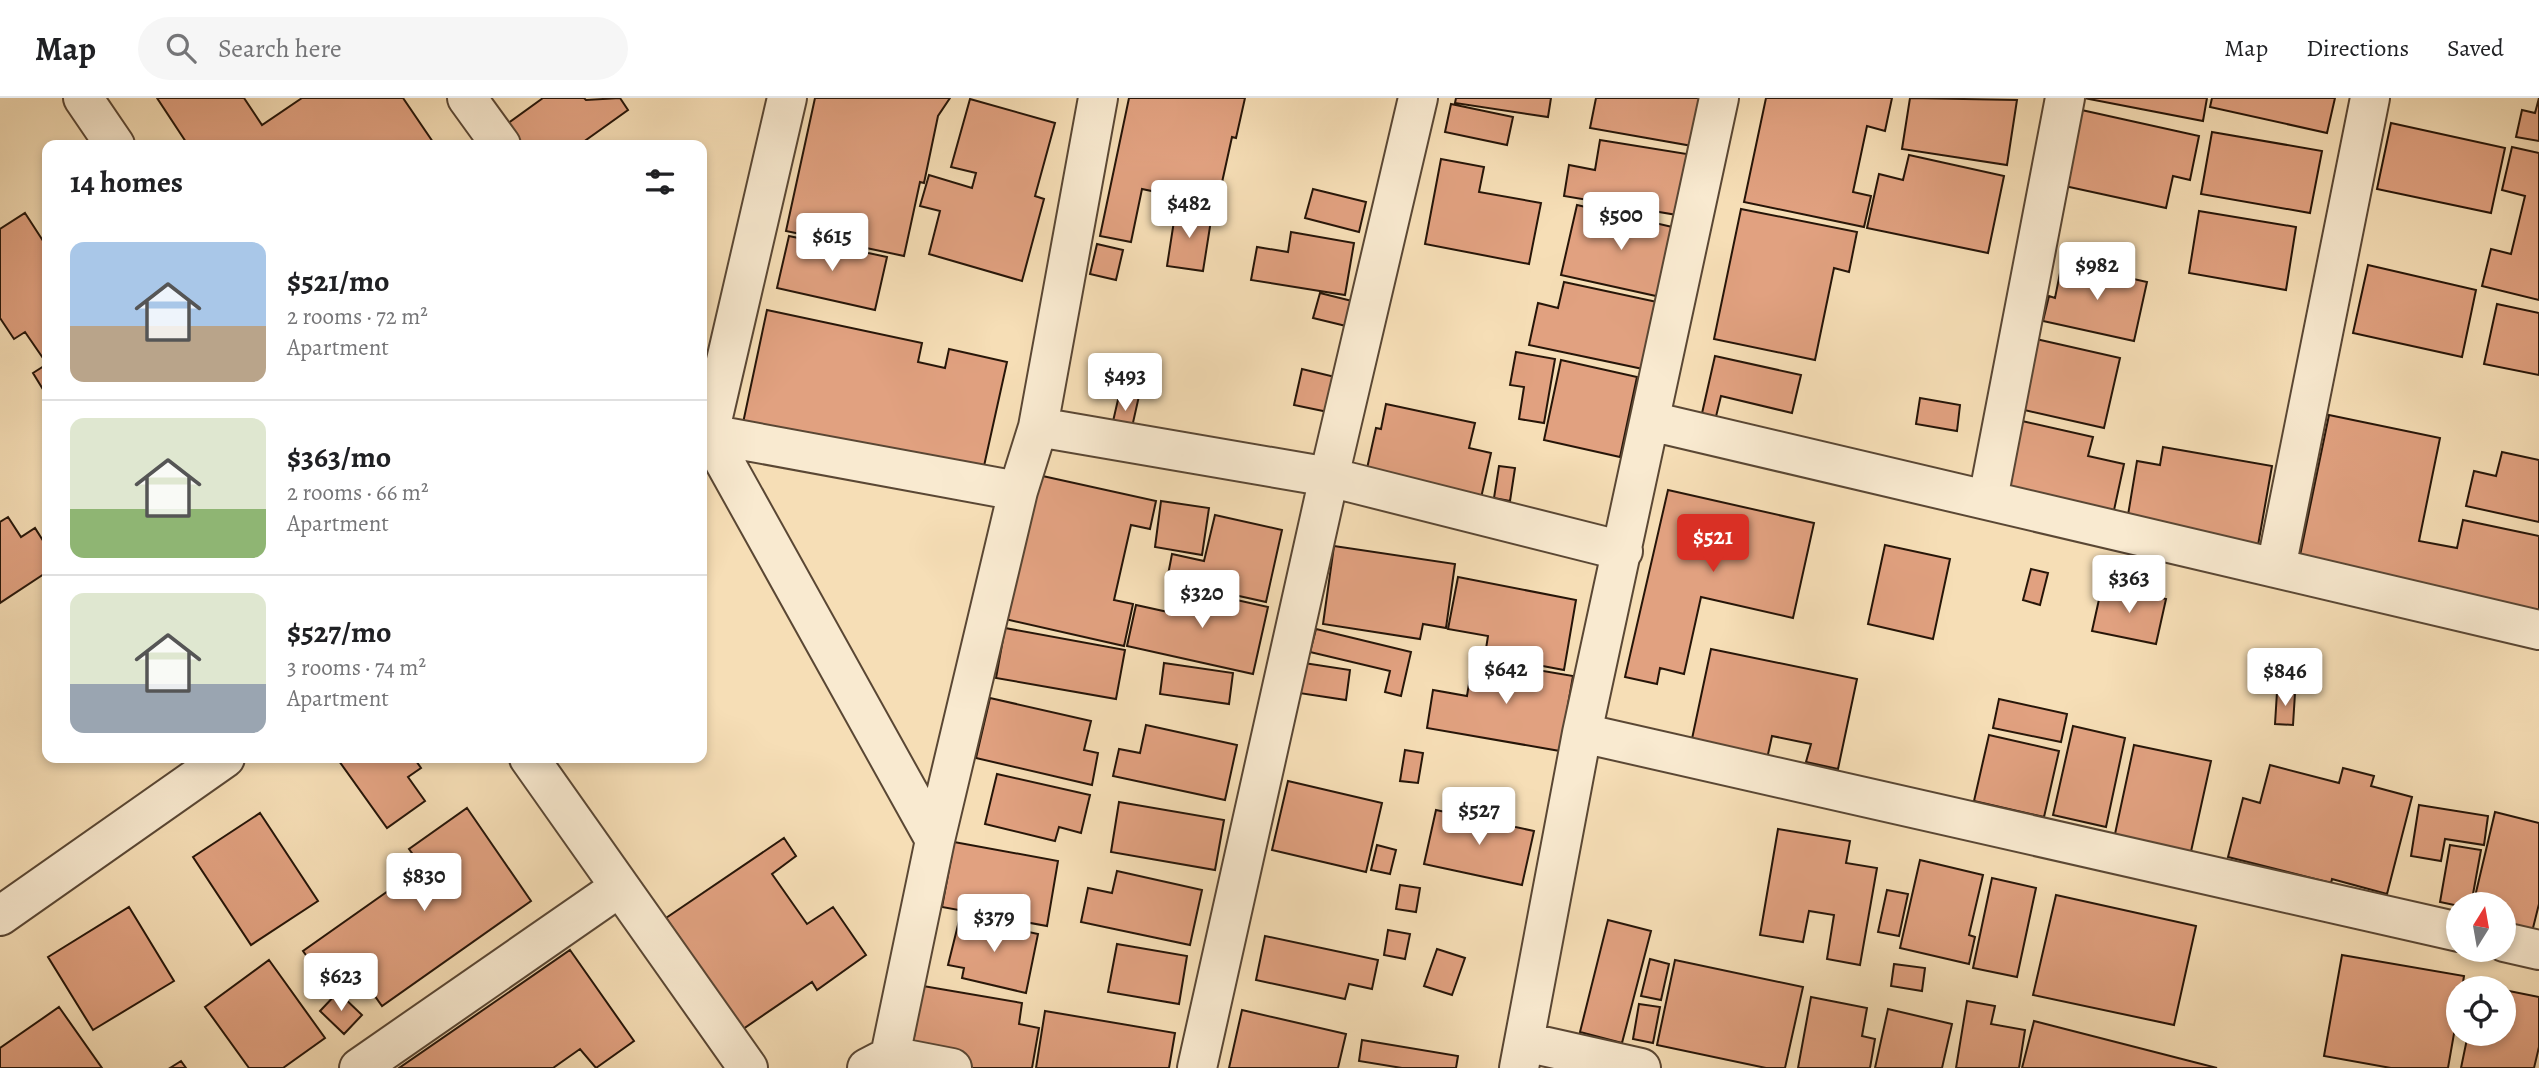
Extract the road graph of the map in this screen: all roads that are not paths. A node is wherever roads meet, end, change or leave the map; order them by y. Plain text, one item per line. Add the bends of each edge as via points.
1 (83, 98) edge
2 (467, 98) edge
3 (787, 98) edge
4 (1098, 98) edge
5 (1418, 98) edge
6 (1719, 98) edge
7 (2066, 98) edge
8 (2370, 98) edge
9 (112, 140) edge
10 (497, 140) edge
11 (707, 420) edge
12 (1650, 421) junction
13 (1038, 428) junction
14 (707, 433) edge
15 (707, 437) edge
16 (1329, 477) junction
17 (1018, 491) junction
18 (1987, 499) junction
19 (1623, 551) junction
20 (2276, 568) junction
21 (2539, 630) edge
22 (1582, 733) junction
23 (218, 763) edge
24 (533, 763) edge
25 (935, 840) junction
26 (620, 887) junction
27 (0, 916) edge
28 (2446, 929) edge
29 (2516, 945) edge
30 (2539, 950) edge
31 (1522, 1055) edge
32 (886, 1064) edge
33 (359, 1068) edge
34 (748, 1068) edge
35 (952, 1068) edge
36 (1197, 1068) edge
37 (1641, 1068) edge

1 - 9 street
2 - 10 street
3 - 11 street
4 - 13 street
5 - 16 street
6 - 12 street
7 - 18 street
8 - 20 street
12 - 18 street
12 - 19 street
13 - 16 street
13 - 17 street
14 - 17 street
15 - 25 street
16 - 19 street
16 - 36 street
17 - 25 street
18 - 20 street
19 - 22 street
20 - 21 street
22 - 28 street
22 - 31 street
23 - 27 street
24 - 26 street
25 - 32 street
26 - 33 street
26 - 34 street
29 - 30 street
31 - 37 street
32 - 35 street

